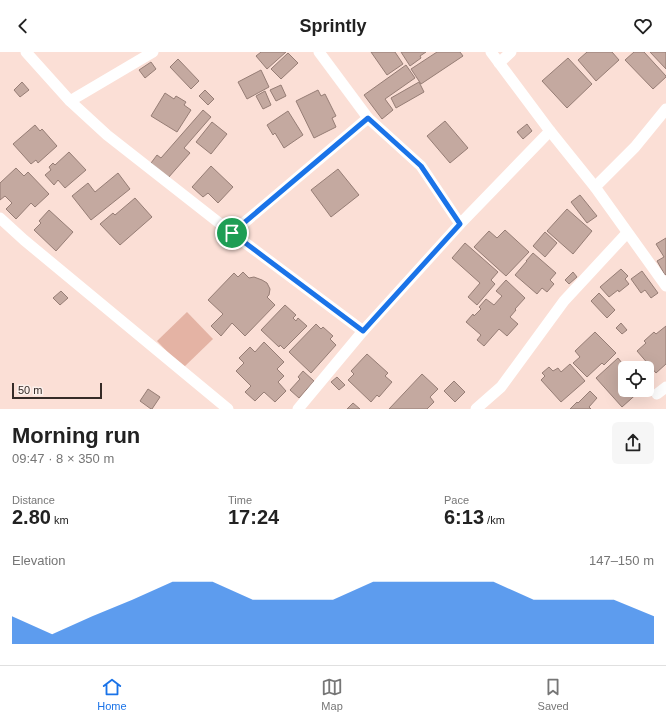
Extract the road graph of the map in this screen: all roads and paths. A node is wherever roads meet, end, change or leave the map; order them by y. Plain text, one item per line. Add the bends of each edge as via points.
1 (26, 52) edge
2 (153, 52) edge
3 (319, 52) edge
4 (491, 52) edge
5 (511, 52) edge
6 (499, 63) junction
7 (70, 101) junction
8 (665, 112) edge
9 (368, 118) junction
10 (550, 131) junction
11 (595, 187) junction
12 (0, 218) edge
13 (460, 224) junction
14 (232, 233) junction
15 (627, 233) junction
16 (666, 286) edge
17 (363, 331) junction
18 (228, 409) edge
19 (298, 409) edge
20 (476, 409) edge

1 - 7 street
2 - 7 street
3 - 9 street
4 - 6 street
5 - 6 street
6 - 10 street
7 - 14 street via 107,135
8 - 11 street
9 - 13 street via 421,166
9 - 14 street
10 - 11 street
10 - 13 street
11 - 15 street
12 - 18 street
13 - 17 street
14 - 17 street
15 - 16 street
15 - 20 street via 564,301 501,387
17 - 19 street

